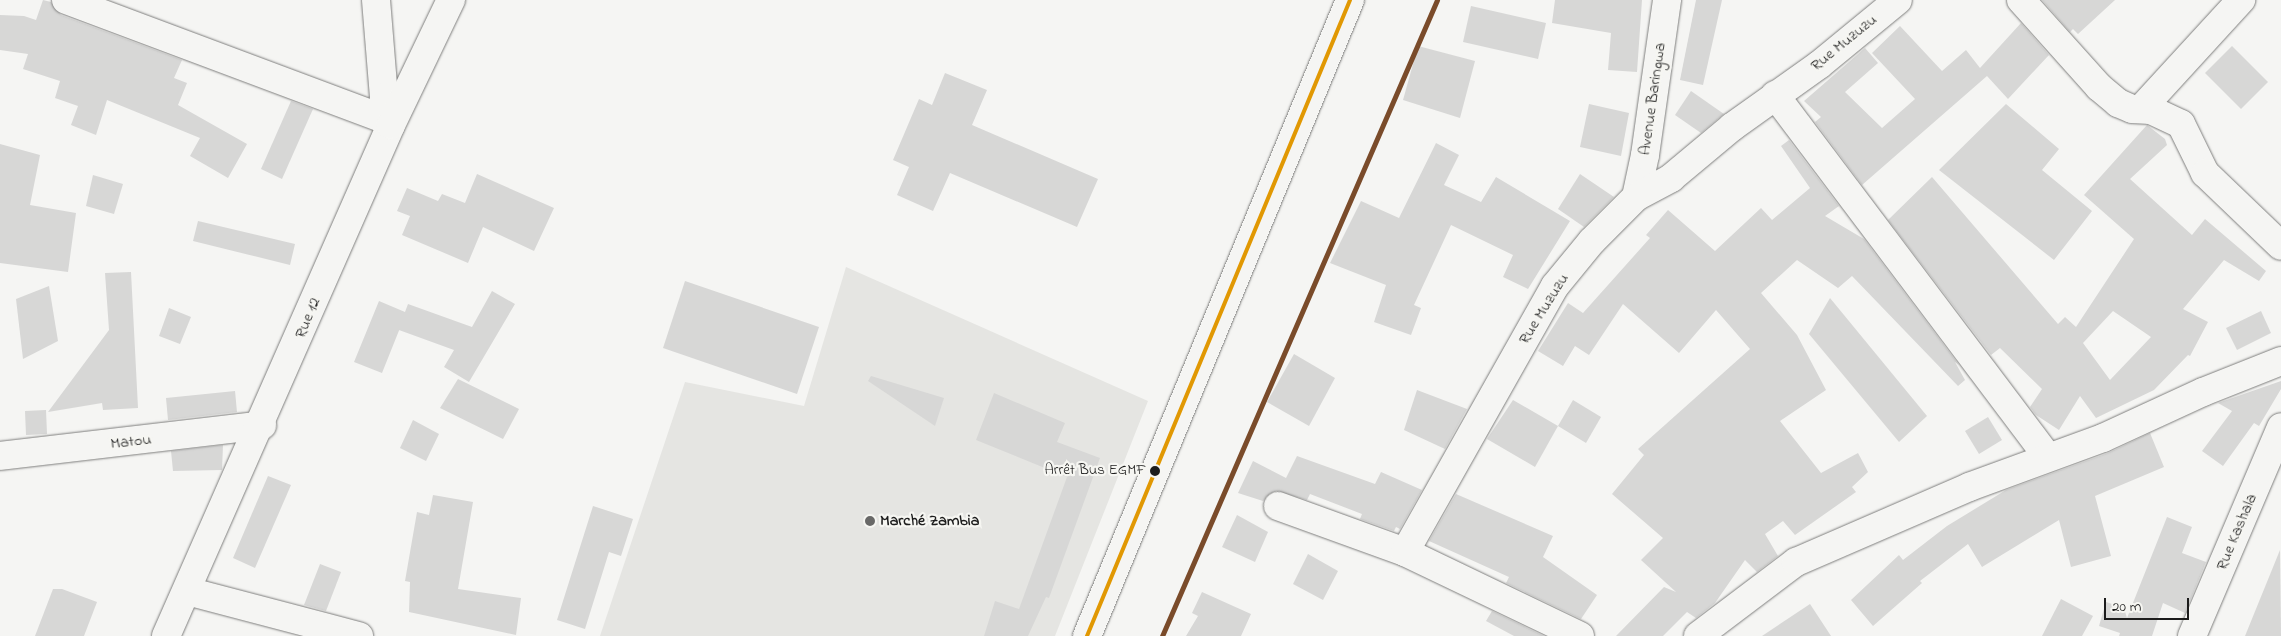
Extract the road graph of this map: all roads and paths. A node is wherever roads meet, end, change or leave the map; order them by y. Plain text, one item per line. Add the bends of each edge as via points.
1 (66, 0) edge
2 (376, 0) edge
3 (451, 0) edge
4 (1350, 0) edge
5 (1667, 0) edge
6 (1898, 0) edge
7 (2021, 0) edge
8 (2241, 0) edge
9 (1775, 95) junction
10 (2142, 108) junction
11 (387, 122) junction
12 (1636, 197) junction
13 (2281, 246) edge
14 (2281, 361) edge
15 (262, 425) junction
16 (2281, 427) edge
17 (3, 449) edge
18 (2048, 457) junction
19 (1278, 506) dead end
20 (1405, 552) junction
21 (187, 591) junction
22 (166, 636) edge
23 (359, 636) edge
24 (1087, 636) edge
25 (1580, 636) edge
26 (1698, 636) edge
27 (2192, 636) edge

1 - 11 street
2 - 11 street
3 - 11 street, Rue 12
4 - 24 street
5 - 12 street, Avenue Baringwa via 1646,155
6 - 9 street, Rue Muzuzu via 1819,65
7 - 10 street via 2100,87 2118,103
8 - 10 street
9 - 12 street, Rue Muzuzu via 1671,178
9 - 18 street
10 - 13 street via 2181,124 2205,173
11 - 15 street, Rue 12
12 - 20 street, Rue Muzuzu via 1592,241 1555,286
14 - 18 street via 2203,392 2103,438
15 - 17 street, Matou
15 - 21 street, Rue 12
16 - 27 street, Rue Kashala
18 - 26 street via 1969,487 1796,562
19 - 20 street
20 - 25 street
21 - 22 street, Rue 12
21 - 23 street

